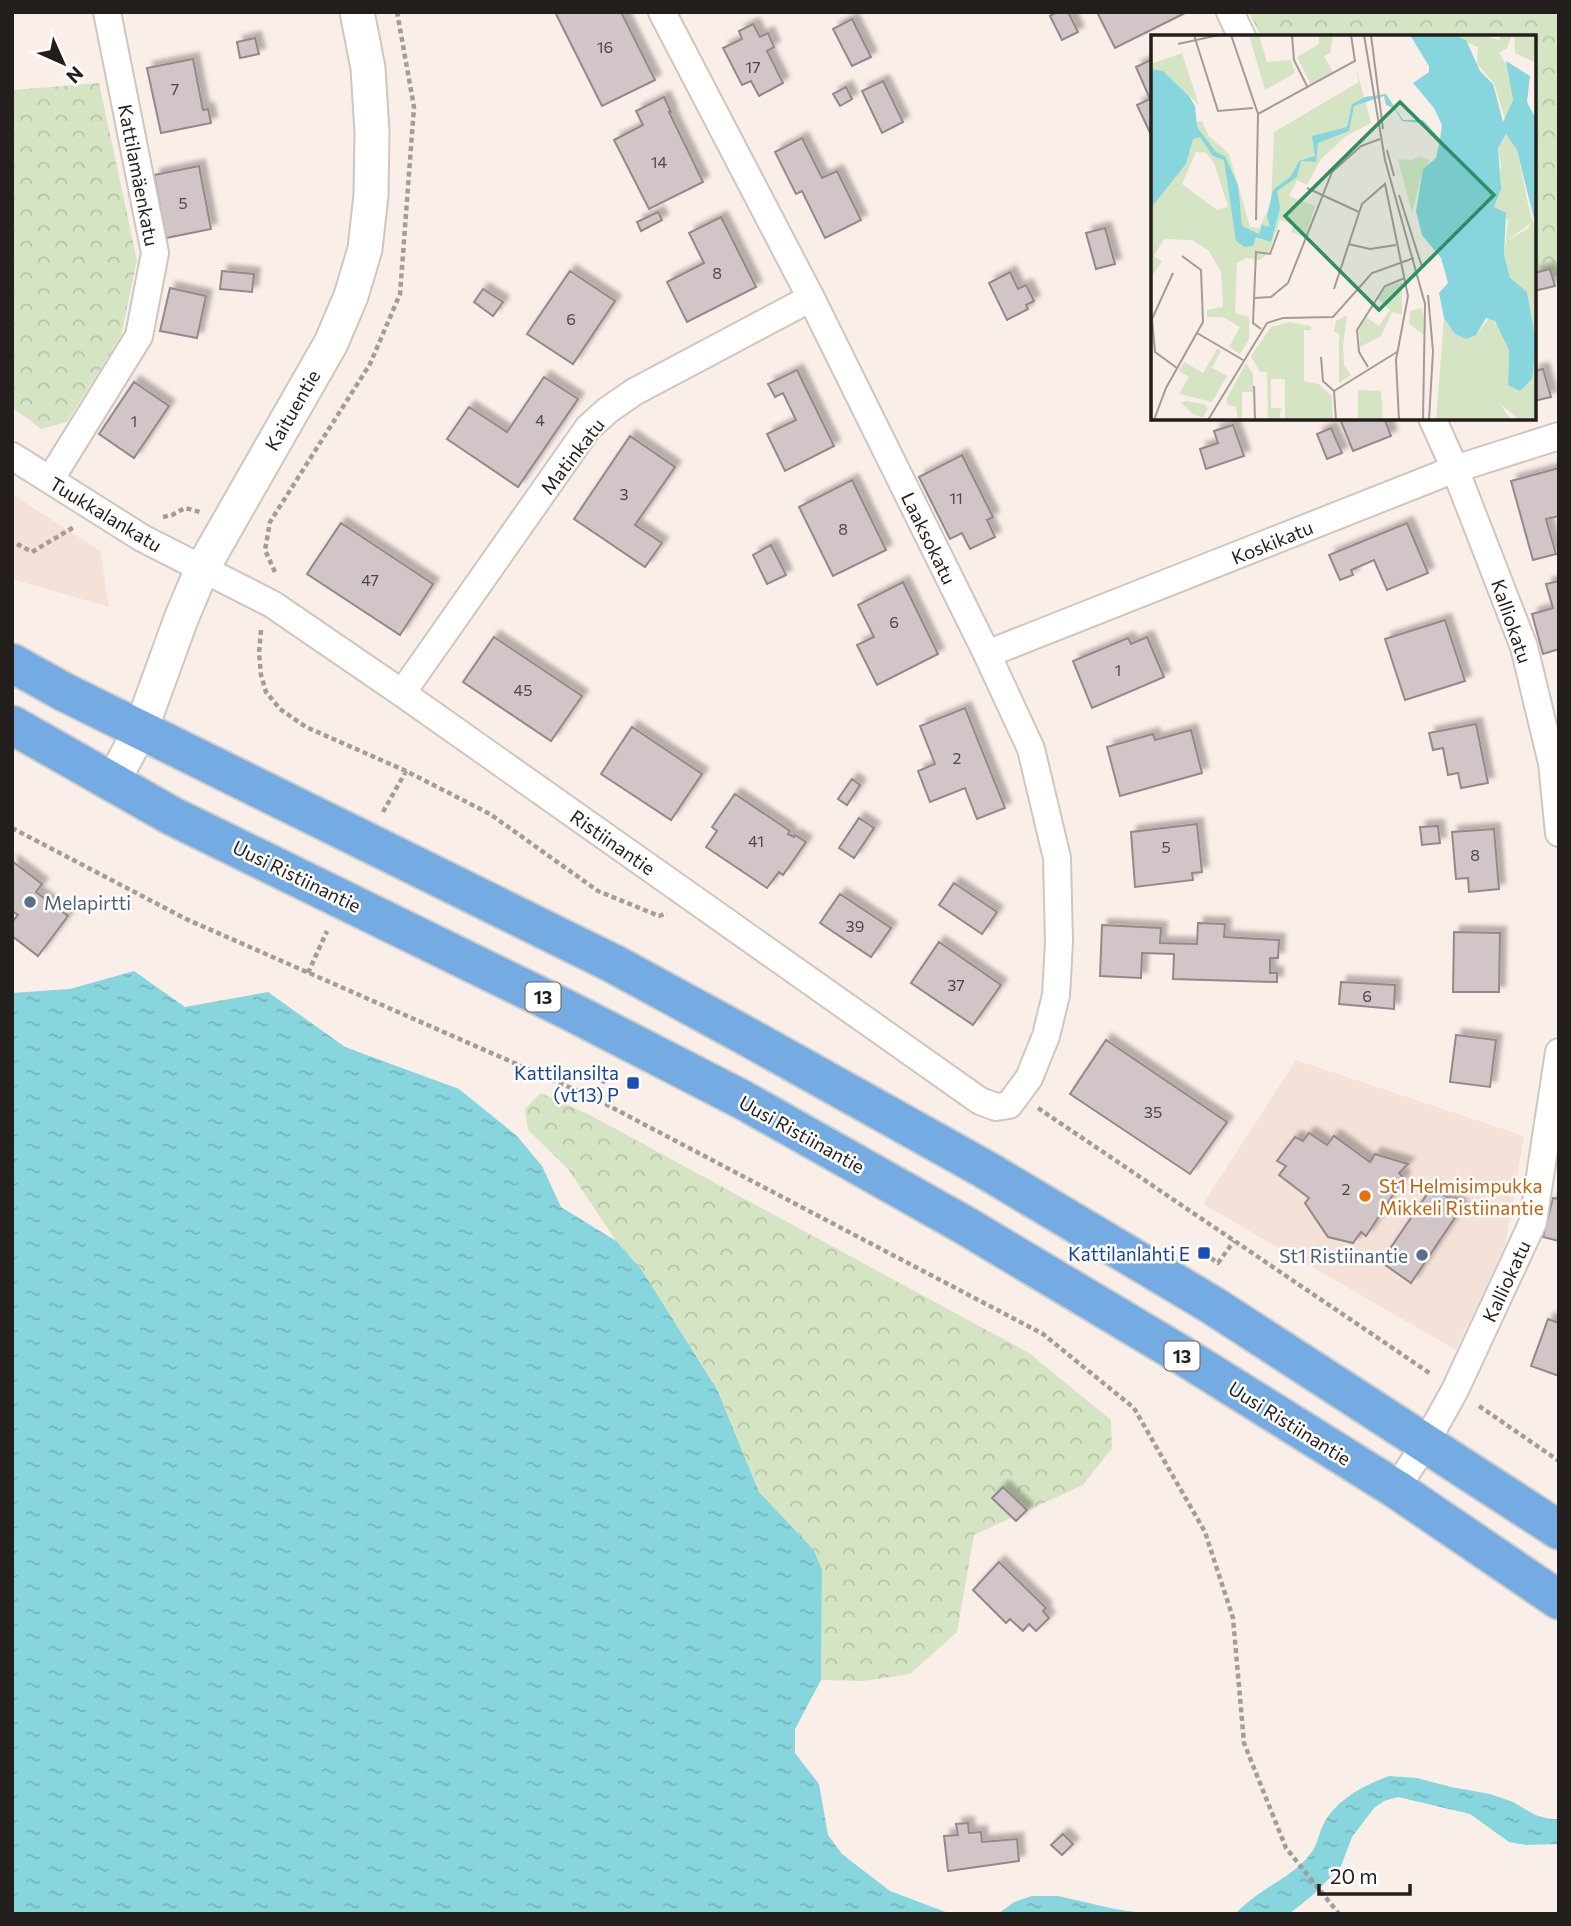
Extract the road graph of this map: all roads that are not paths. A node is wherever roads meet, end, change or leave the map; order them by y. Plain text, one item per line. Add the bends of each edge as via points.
1 (107, 12) edge
2 (357, 12) edge
3 (662, 12) edge
4 (1230, 12) edge
5 (1241, 35) edge
6 (811, 298) junction
7 (1433, 420) edge
8 (1559, 436) edge
9 (12, 456) edge
10 (1455, 470) junction
11 (50, 480) junction
12 (202, 569) junction
13 (987, 654) junction
14 (12, 663) edge
15 (402, 692) junction
16 (12, 725) edge
17 (141, 729) junction
18 (112, 783) junction
19 (1559, 833) edge
20 (1559, 1052) edge
21 (1018, 1093) joint
22 (1425, 1444) junction
23 (1396, 1489) junction
24 (1559, 1530) edge
25 (1559, 1600) edge

1 - 11 street, Kattilamäenkatu via 155,253 139,336
2 - 12 street, Kaituentie via 368,68 372,132 365,249 331,343
3 - 6 street, Laaksokatu
4 - 5 street
6 - 13 street, Laaksokatu
6 - 15 street, Matinkatu via 634,392 588,428
7 - 10 street, Kalliokatu
8 - 10 street, Koskikatu
9 - 11 street, Tuukkalankatu
10 - 13 street, Koskikatu
10 - 19 street, Kalliokatu via 1524,647 1552,763
11 - 12 street, Tuukkalankatu via 142,538
12 - 15 street, Ristiinantie via 272,604
12 - 17 street, Kaituentie
13 - 21 street, Laaksokatu via 1031,749 1057,858 1056,995 1046,1036
14 - 17 highway
15 - 21 street, Ristiinantie via 979,1101 996,1107 1009,1105
16 - 18 highway, Uusi Ristiinantie / 13
17 - 18 street, Kaituentie
17 - 22 highway via 601,958 748,1037 1200,1297
18 - 23 highway, Uusi Ristiinantie / 13 via 743,1100 966,1226
20 - 22 street, Kalliokatu via 1533,1222
22 - 23 street, Kalliokatu
22 - 24 highway
23 - 25 highway, Uusi Ristiinantie / 13

